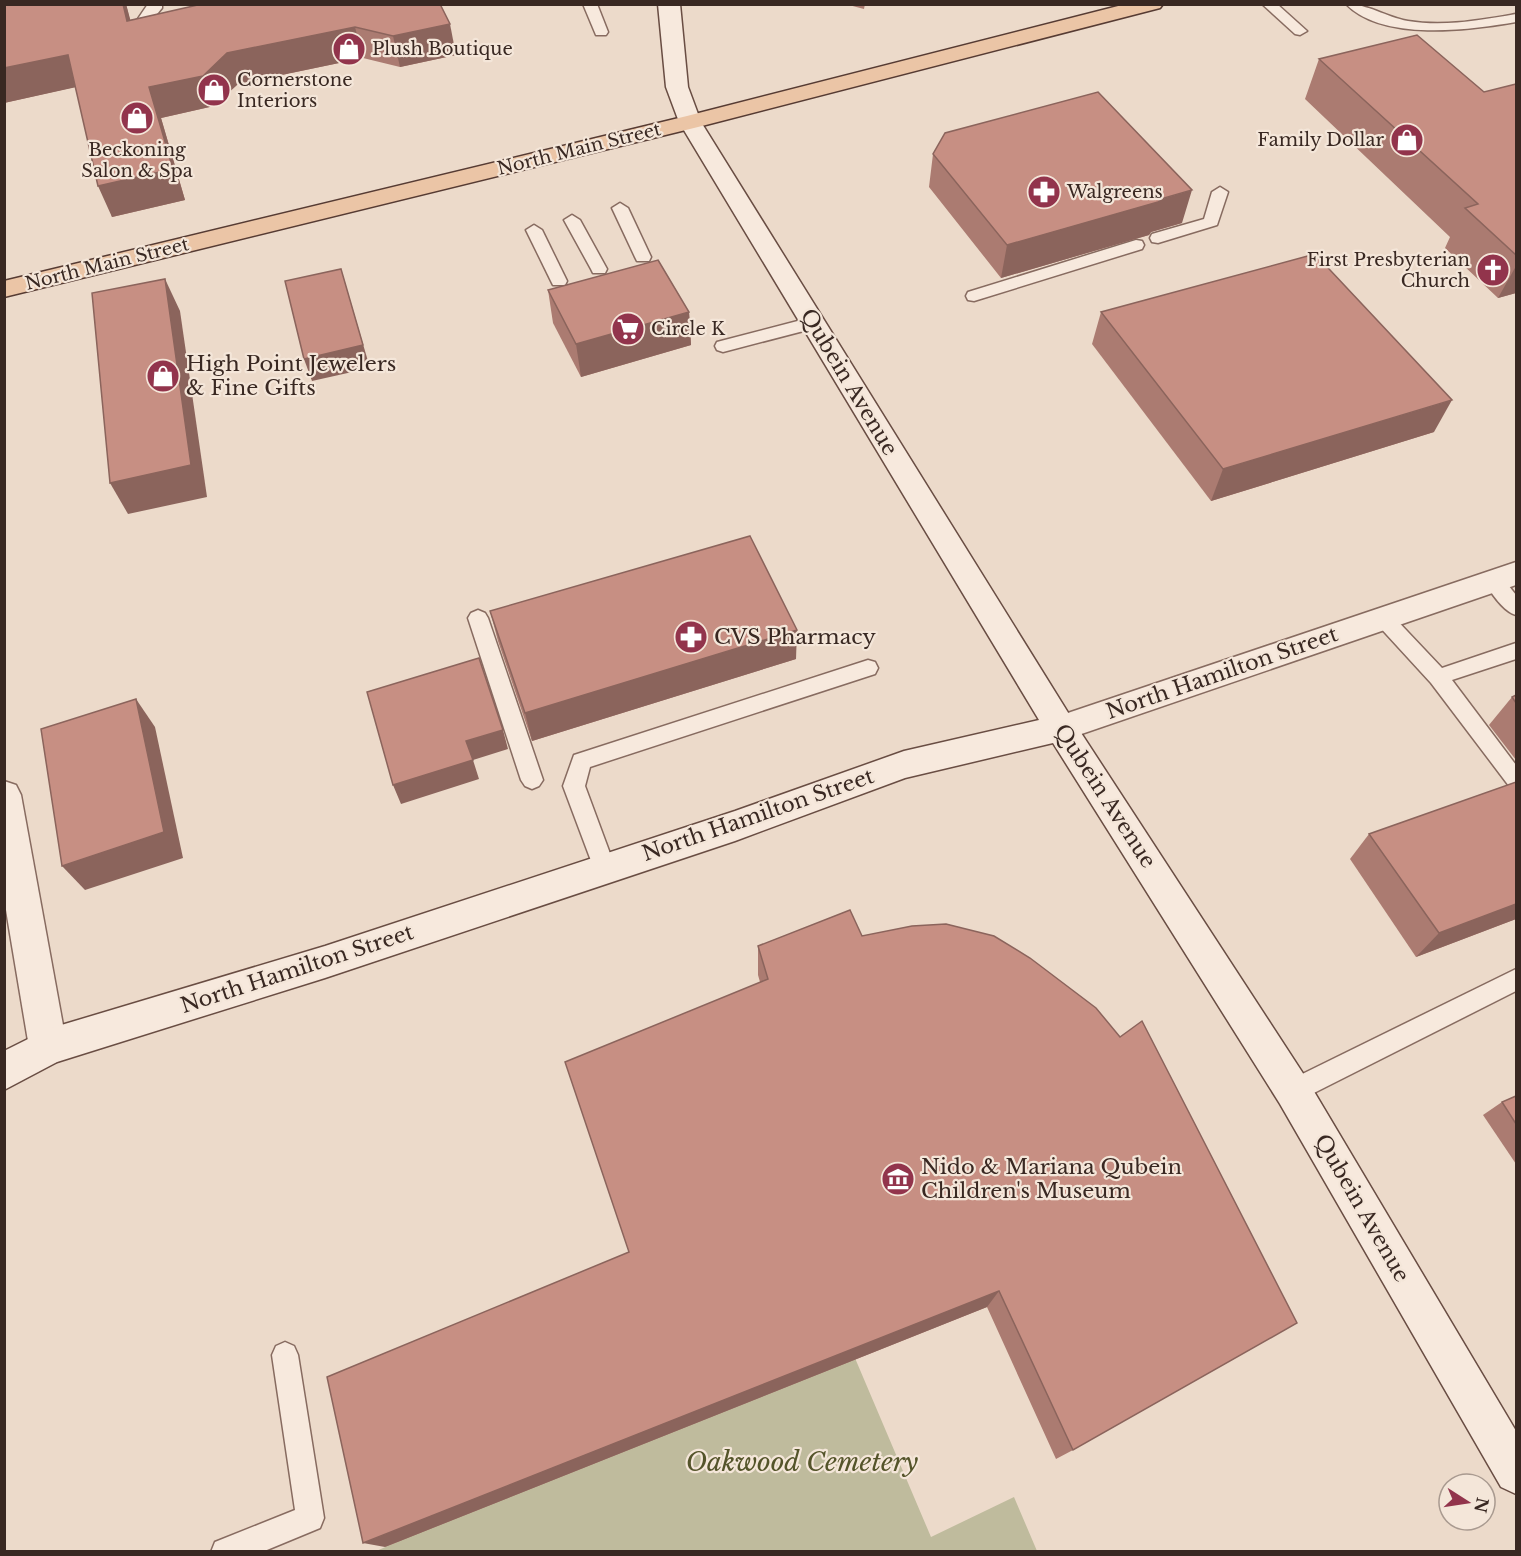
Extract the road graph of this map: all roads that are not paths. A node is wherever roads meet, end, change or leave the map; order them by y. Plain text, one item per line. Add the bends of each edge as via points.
1 (155, 4) edge
2 (590, 4) edge
3 (669, 4) edge
4 (1152, 4) edge
5 (1268, 4) edge
6 (1352, 4) edge
7 (1516, 18) edge
8 (142, 23) edge
9 (1300, 31) dead end
10 (601, 32) dead end
11 (690, 122) junction
12 (1220, 192) dead end
13 (620, 208) dead end
14 (572, 220) dead end
15 (534, 230) dead end
16 (1158, 238) dead end
17 (1136, 245) dead end
18 (643, 257) dead end
19 (599, 269) dead end
20 (559, 281) dead end
21 (4, 290) edge
22 (974, 296) dead end
23 (813, 323) junction
24 (723, 346) dead end
25 (1505, 577) edge
26 (1516, 608) edge
27 (478, 618) dead end
28 (1383, 618) junction
29 (1516, 651) edge
30 (868, 668) dead end
31 (1438, 677) junction
32 (1061, 728) junction
33 (532, 780) dead end
34 (1516, 780) edge
35 (4, 795) edge
36 (604, 867) junction
37 (1516, 980) edge
38 (48, 1047) junction
39 (4, 1050) edge
40 (4, 1072) edge
41 (1293, 1091) junction
42 (285, 1355) dead end
43 (1516, 1472) edge
44 (225, 1551) edge

1 - 8 lane
2 - 10 lane
3 - 11 street, Qubein Avenue via 677,87
4 - 11 main road, North Main Street
5 - 9 lane
6 - 7 lane via 1379,18 1435,27
11 - 21 main road, North Main Street
11 - 23 street, Qubein Avenue
12 - 16 lane via 1211,222
13 - 18 lane
14 - 19 lane
15 - 20 lane
17 - 22 lane
23 - 24 lane
23 - 32 street, Qubein Avenue
25 - 26 lane
25 - 28 street, North Hamilton Street
27 - 33 lane
28 - 31 lane
28 - 32 street, North Hamilton Street
29 - 31 lane
30 - 36 lane via 581,761 574,786
31 - 34 lane
32 - 36 street, North Hamilton Street via 904,765 735,826
32 - 41 street, Qubein Avenue
35 - 38 street
36 - 38 street, North Hamilton Street via 325,962
37 - 41 lane
38 - 39 street
38 - 40 street, North Hamilton Street
41 - 43 street, Qubein Avenue
42 - 44 lane via 310,1518

